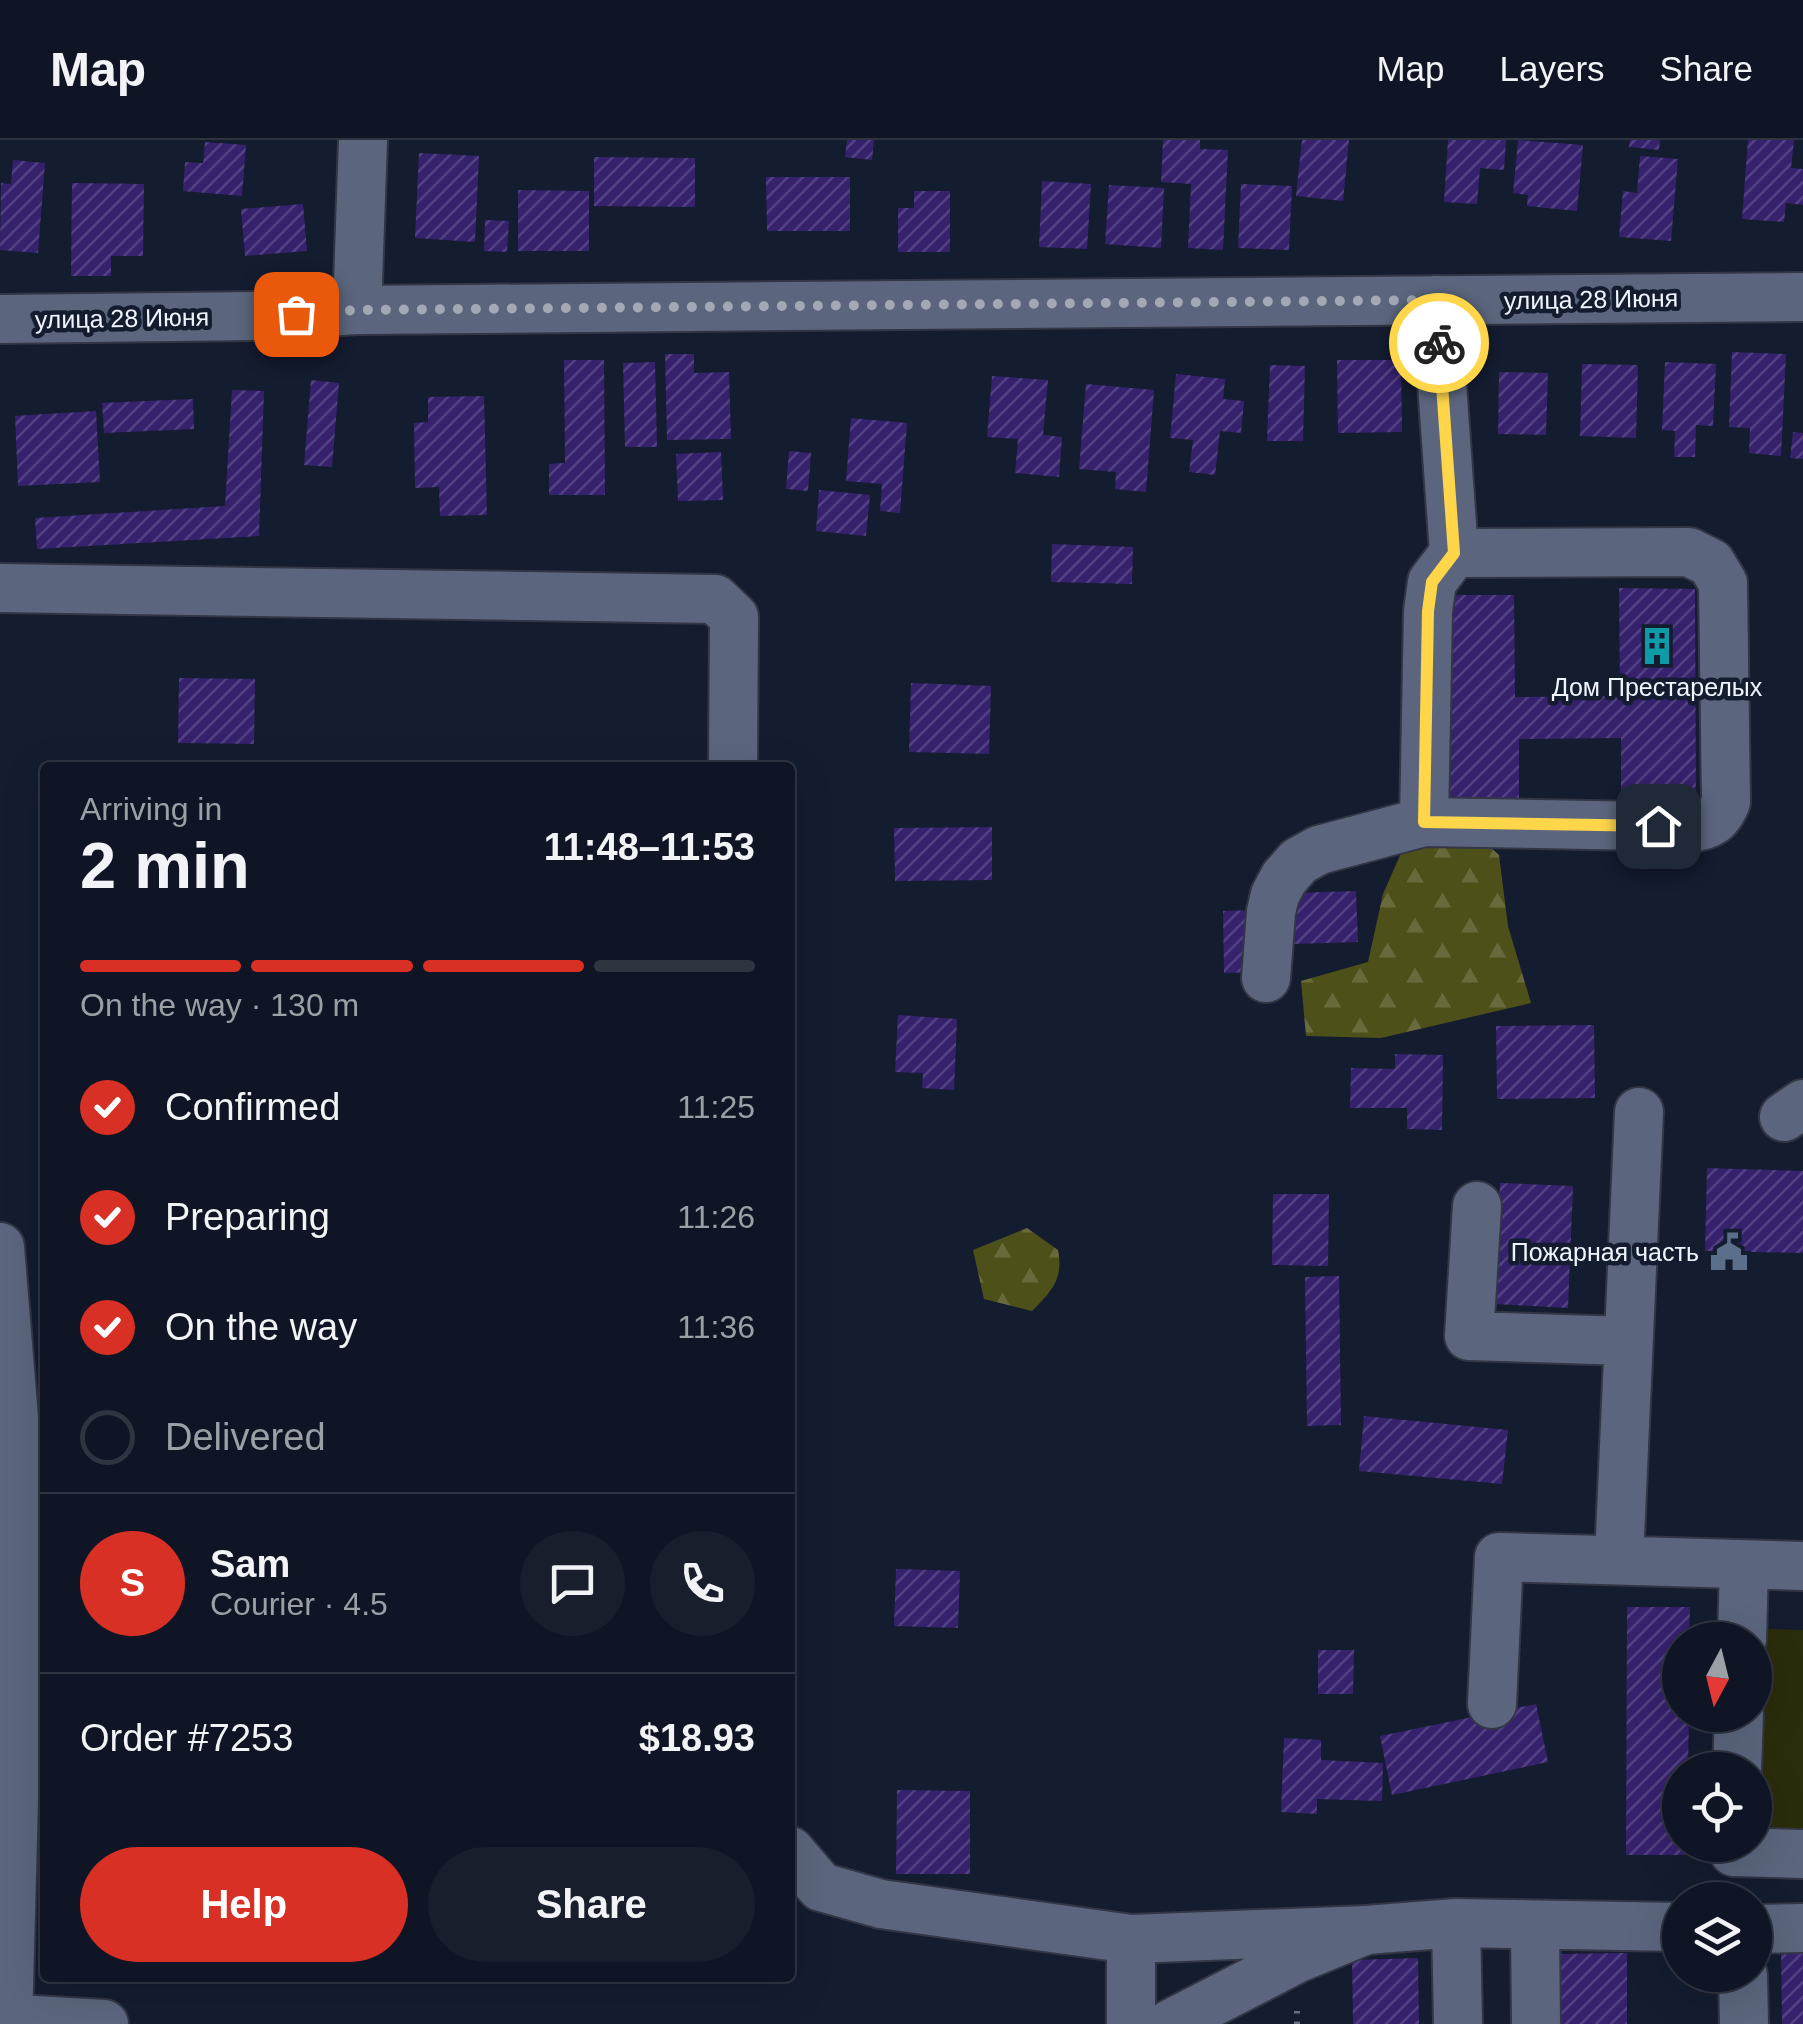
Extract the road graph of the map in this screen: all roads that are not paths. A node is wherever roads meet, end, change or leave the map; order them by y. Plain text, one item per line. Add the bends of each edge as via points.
1 (363, 140) edge
2 (1803, 296) edge
3 (1436, 300) junction
4 (357, 310) junction
5 (0, 319) edge
6 (1454, 553) junction
7 (0, 588) edge
8 (733, 755) edge
9 (1424, 822) junction
10 (1266, 978) dead end
11 (1639, 1112) dead end
12 (1477, 1206) dead end
13 (0, 1247) edge
14 (1628, 1341) junction
15 (32, 1480) edge
16 (1619, 1559) junction
17 (1744, 1565) junction
18 (1803, 1566) edge
19 (1742, 1622) edge
20 (1492, 1704) dead end
21 (8, 1713) edge
22 (1772, 1853) edge
23 (1803, 1854) edge
24 (795, 1857) edge
25 (1456, 1923) junction
26 (1535, 1925) junction
27 (1662, 1928) edge
28 (1772, 1928) edge
29 (1803, 1928) edge
30 (1366, 1930) junction
31 (1131, 1939) junction
32 (1743, 1992) edge
33 (5, 2020) edge
34 (104, 2024) edge
35 (1130, 2024) edge
36 (1170, 2024) edge
37 (1458, 2024) edge
38 (1536, 2024) edge
39 (1744, 2024) edge

1 - 4 street
2 - 3 street, улица 28 Июня
3 - 4 street, улица 28 Июня
3 - 6 street
4 - 5 street, улица 28 Июня
6 - 9 street via 1432,582 1428,611
6 - 9 street via 1689,552 1711,564 1724,584 1726,802 1720,817 1697,828
7 - 8 street via 715,599 734,617
9 - 10 street via 1299,861 1275,895
11 - 14 street
12 - 14 street via 1470,1336
13 - 15 street
14 - 16 street
15 - 21 street
16 - 17 street
16 - 20 street via 1500,1557
17 - 18 street
17 - 19 street
21 - 33 street
22 - 23 street
24 - 31 street via 821,1887 880,1904
25 - 26 street
25 - 30 street
25 - 37 street
26 - 27 street
26 - 38 street
28 - 29 street
30 - 31 street
30 - 36 street
31 - 35 street
32 - 39 street
33 - 34 street

